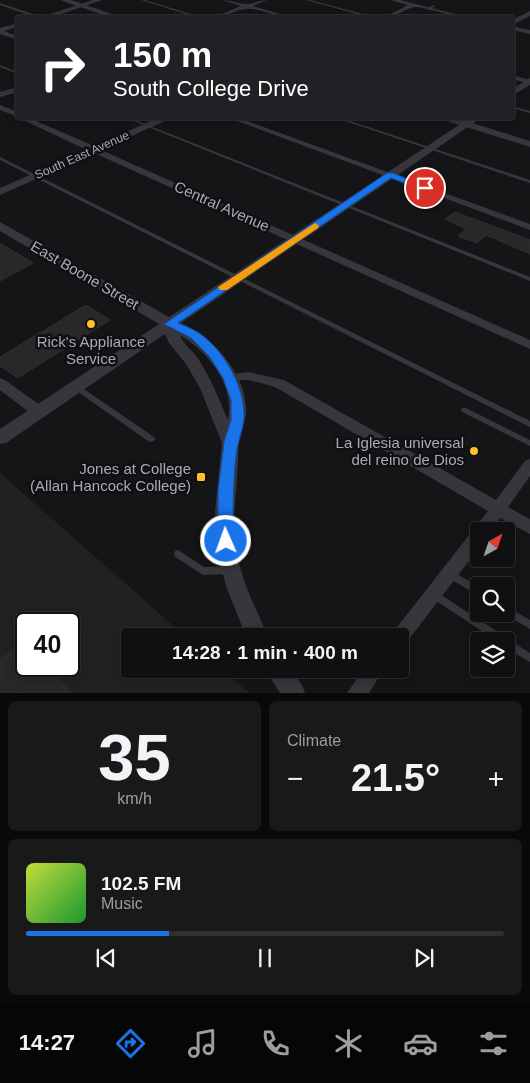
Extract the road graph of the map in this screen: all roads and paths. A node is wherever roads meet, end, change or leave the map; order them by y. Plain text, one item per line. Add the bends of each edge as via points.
1 (64, 0) edge
2 (99, 0) edge
3 (142, 0) edge
4 (225, 0) edge
5 (264, 0) edge
6 (307, 0) edge
7 (393, 0) edge
8 (0, 4) edge
9 (82, 5) junction
10 (414, 5) junction
11 (247, 6) junction
12 (530, 13) edge
13 (32, 15) edge
14 (50, 15) edge
15 (112, 15) edge
16 (193, 15) edge
17 (223, 15) edge
18 (279, 15) edge
19 (365, 15) edge
20 (392, 15) edge
21 (458, 15) edge
22 (515, 21) edge
23 (15, 26) edge
24 (515, 29) edge
25 (0, 31) edge
26 (530, 32) edge
27 (15, 37) edge
28 (0, 66) edge
29 (15, 72) edge
30 (515, 78) edge
31 (530, 81) edge
32 (15, 90) edge
33 (515, 91) edge
34 (0, 95) edge
35 (0, 107) edge
36 (515, 108) edge
37 (530, 112) edge
38 (15, 114) edge
39 (29, 120) edge
40 (133, 120) edge
41 (159, 120) edge
42 (239, 120) edge
43 (344, 120) edge
44 (471, 121) edge
45 (147, 125) junction
46 (530, 144) edge
47 (430, 148) junction
48 (94, 149) junction
49 (0, 158) edge
50 (390, 175) junction
51 (35, 176) junction
52 (530, 182) edge
53 (0, 192) edge
54 (346, 205) junction
55 (0, 226) edge
56 (530, 226) edge
57 (295, 239) junction
58 (238, 278) junction
59 (530, 279) edge
60 (170, 324) junction
61 (530, 345) edge
62 (229, 378) junction
63 (0, 383) edge
64 (76, 387) junction
65 (464, 410) dead end
66 (39, 412) junction
67 (530, 424) edge
68 (0, 438) edge
69 (151, 440) dead end
70 (230, 442) junction
71 (530, 443) edge
72 (530, 465) edge
73 (499, 509) junction
74 (489, 522) edge
75 (530, 527) edge
76 (470, 546) edge
77 (178, 554) dead end
78 (232, 570) junction
79 (449, 573) junction
80 (470, 586) edge
81 (433, 594) junction
82 (515, 616) edge
83 (530, 625) edge
84 (254, 628) edge
85 (407, 628) edge
86 (490, 632) edge
87 (515, 648) edge
88 (530, 658) edge
89 (283, 678) edge
90 (369, 678) edge
91 (294, 693) edge
92 (357, 693) edge

1 - 9 street
2 - 9 street
3 - 16 lane
4 - 11 street
5 - 11 street
6 - 19 lane
7 - 10 street
8 - 13 lane
9 - 14 street
9 - 15 street
10 - 20 street
10 - 21 street
11 - 17 street
11 - 18 street
12 - 22 street
23 - 25 street
24 - 26 street
25 - 27 street
28 - 29 lane
30 - 31 street
31 - 33 street
32 - 34 street
35 - 38 street
36 - 37 lane
39 - 48 street, Central Avenue
40 - 45 lane
41 - 45 street, South East Avenue
42 - 50 street
43 - 47 lane
44 - 46 street
44 - 47 street
45 - 48 street, South East Avenue
45 - 54 lane
47 - 50 street
47 - 52 lane
48 - 51 street, South East Avenue
48 - 57 street, Central Avenue
49 - 51 lane
50 - 54 street
50 - 56 street
51 - 53 street, South East Avenue
51 - 58 lane
54 - 57 street
54 - 59 lane
55 - 60 street, East Boone Street
57 - 58 street
57 - 61 street, Central Avenue
58 - 60 street
58 - 67 lane
60 - 62 street, East Boone Street via 185,329 202,342
60 - 64 street
60 - 70 street via 174,340 192,361 208,388
62 - 70 street, East Boone Street via 237,400 238,420
62 - 73 street via 248,376 279,384
63 - 66 street
64 - 66 street
64 - 69 lane
65 - 71 lane
66 - 68 street
70 - 78 street, East Boone Street via 225,516
72 - 73 street
73 - 74 street
73 - 75 street
76 - 79 street
77 - 78 lane via 203,572
78 - 84 street, East Boone Street
79 - 80 lane
79 - 81 street
81 - 85 street
81 - 86 lane
82 - 83 lane
87 - 88 lane
89 - 91 street
90 - 92 street

